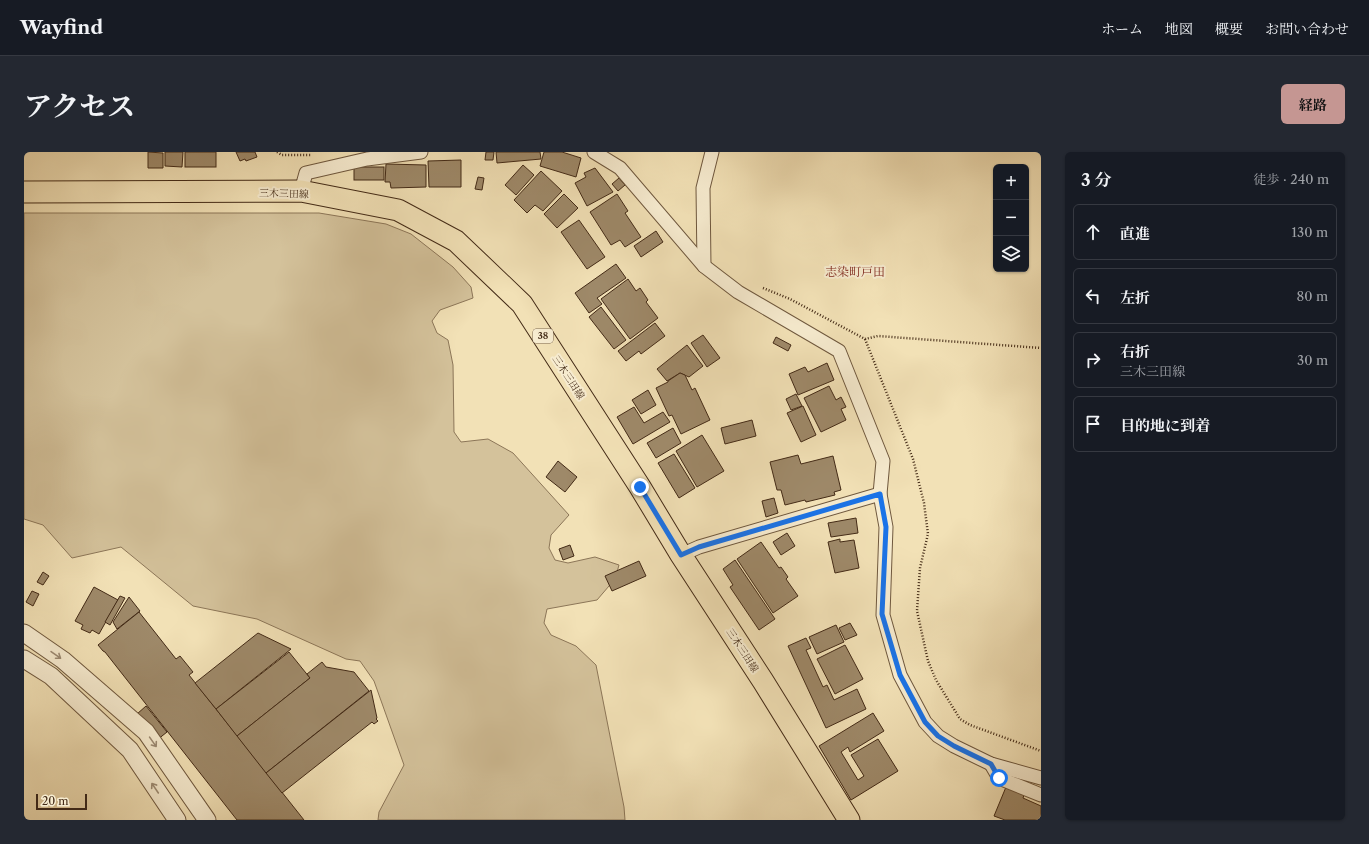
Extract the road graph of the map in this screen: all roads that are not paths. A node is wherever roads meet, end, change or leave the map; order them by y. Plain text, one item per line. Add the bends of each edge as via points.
1 (421, 152) edge
2 (594, 152) edge
3 (712, 152) edge
4 (301, 191) junction
5 (24, 192) edge
6 (704, 266) junction
7 (880, 494) junction
8 (681, 555) junction
9 (24, 633) edge
10 (24, 660) edge
11 (991, 764) junction
12 (1041, 778) edge
13 (1041, 795) edge
14 (177, 820) edge
15 (207, 820) edge
16 (849, 820) edge

1 - 4 street via 367,159 306,173
2 - 6 street via 620,168
3 - 6 street via 702,188
4 - 5 main road, 三木三田線 / 38
4 - 8 main road, 三木三田線 / 38 via 398,210 456,241 522,304
6 - 7 street via 741,294 839,351 883,461
7 - 8 street via 706,545
7 - 11 street via 886,527 882,614 900,675 925,722 938,736
8 - 16 main road, 三木三田線 / 38 via 764,682
9 -> 15 street via 63,660 146,732
14 -> 10 street via 130,750 51,676
11 - 12 street
11 - 13 street via 999,778

